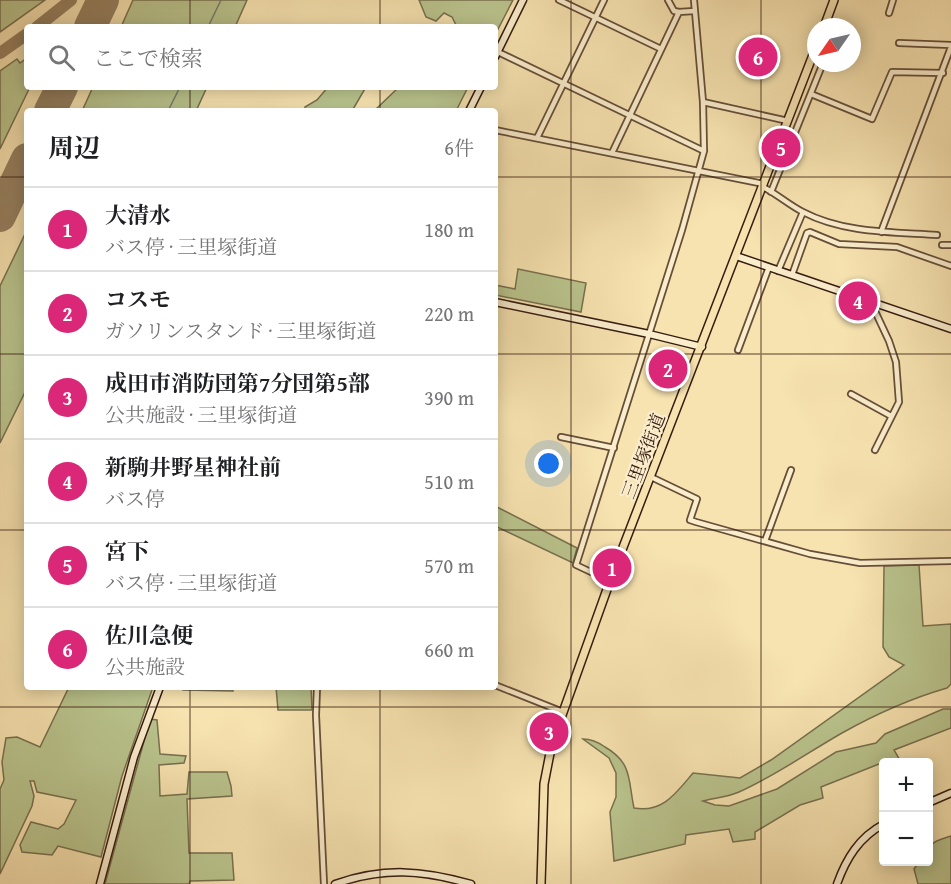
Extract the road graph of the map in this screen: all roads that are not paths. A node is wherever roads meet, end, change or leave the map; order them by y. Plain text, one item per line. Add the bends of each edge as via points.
1 (523, 0) edge
2 (559, 0) edge
3 (604, 0) edge
4 (668, 0) edge
5 (694, 0) edge
6 (834, 0) edge
7 (893, 0) edge
8 (694, 11) junction
9 (679, 12) junction
10 (889, 13) dead end
11 (595, 18) junction
12 (827, 18) edge
13 (899, 43) dead end
14 (951, 46) edge
15 (498, 50) edge
16 (661, 50) junction
17 (498, 55) edge
18 (949, 62) edge
19 (807, 71) edge
20 (820, 72) edge
21 (942, 73) junction
22 (564, 83) junction
23 (480, 90) edge
24 (811, 94) junction
25 (704, 102) junction
26 (470, 108) edge
27 (630, 115) junction
28 (788, 121) junction
29 (498, 131) edge
30 (537, 138) junction
31 (704, 151) junction
32 (612, 153) junction
33 (698, 170) junction
34 (763, 186) junction
35 (771, 192) junction
36 (803, 212) junction
37 (881, 232) junction
38 (937, 235) dead end
39 (942, 245) dead end
40 (951, 245) edge
41 (736, 256) junction
42 (951, 266) edge
43 (769, 267) junction
44 (778, 271) junction
45 (792, 275) junction
46 (498, 303) edge
47 (875, 304) junction
48 (951, 329) edge
49 (649, 333) junction
50 (702, 346) junction
51 (738, 350) dead end
52 (850, 394) dead end
53 (891, 416) junction
54 (561, 437) dead end
55 (614, 448) junction
56 (875, 450) dead end
57 (791, 470) dead end
58 (651, 477) junction
59 (765, 541) junction
60 (951, 561) edge
61 (610, 581) junction
62 (498, 686) edge
63 (159, 690) edge
64 (317, 690) edge
65 (563, 712) junction
66 (951, 792) edge
67 (933, 801) edge
68 (879, 827) edge
69 (100, 884) edge
70 (324, 884) edge
71 (335, 884) edge
72 (471, 884) edge
73 (541, 884) edge
74 (837, 884) edge

1 - 15 street
2 - 11 street
3 - 11 street
4 - 9 street via 674,11
5 - 8 street
6 - 12 main road
7 - 10 street
8 - 9 street
8 - 25 street
9 - 16 street
11 - 16 street
11 - 22 street
13 - 14 street
14 - 18 street
16 - 27 street
17 - 22 street
18 - 21 street
19 - 28 main road, 三里塚街道
20 - 24 street
21 - 24 street via 892,72 872,119
21 - 37 street
22 - 27 street
22 - 30 street
23 - 26 street
24 - 35 street
25 - 28 street
25 - 31 street
27 - 31 street
27 - 32 street
28 - 34 main road, 三里塚街道
29 - 30 street
30 - 32 street
31 - 33 street
32 - 33 street
33 - 34 street
33 - 49 street
34 - 35 street
34 - 41 main road, 三里塚街道
35 - 36 street
36 - 37 street
36 - 44 street
37 - 38 street
39 - 40 street
41 - 43 street
41 - 50 main road, 三里塚街道
42 - 45 street via 897,247 839,244 810,232
43 - 44 street
43 - 51 street
44 - 45 street
45 - 47 street
46 - 49 street
47 - 48 street
47 - 53 street via 896,362 899,402
49 - 50 street
49 - 55 street
50 - 58 main road, 三里塚街道
52 - 53 street
53 - 56 street
54 - 55 street
55 - 61 street via 576,565
57 - 59 street
58 - 59 street via 698,499 690,520
58 - 61 main road, 三里塚街道
59 - 60 street via 860,563
61 - 65 main road, 三里塚街道
62 - 65 street
63 - 69 street via 134,757
64 - 70 street
65 - 73 main road, 三里塚街道 via 545,772
66 - 67 street
68 - 74 street via 852,851
71 - 72 street via 397,871

